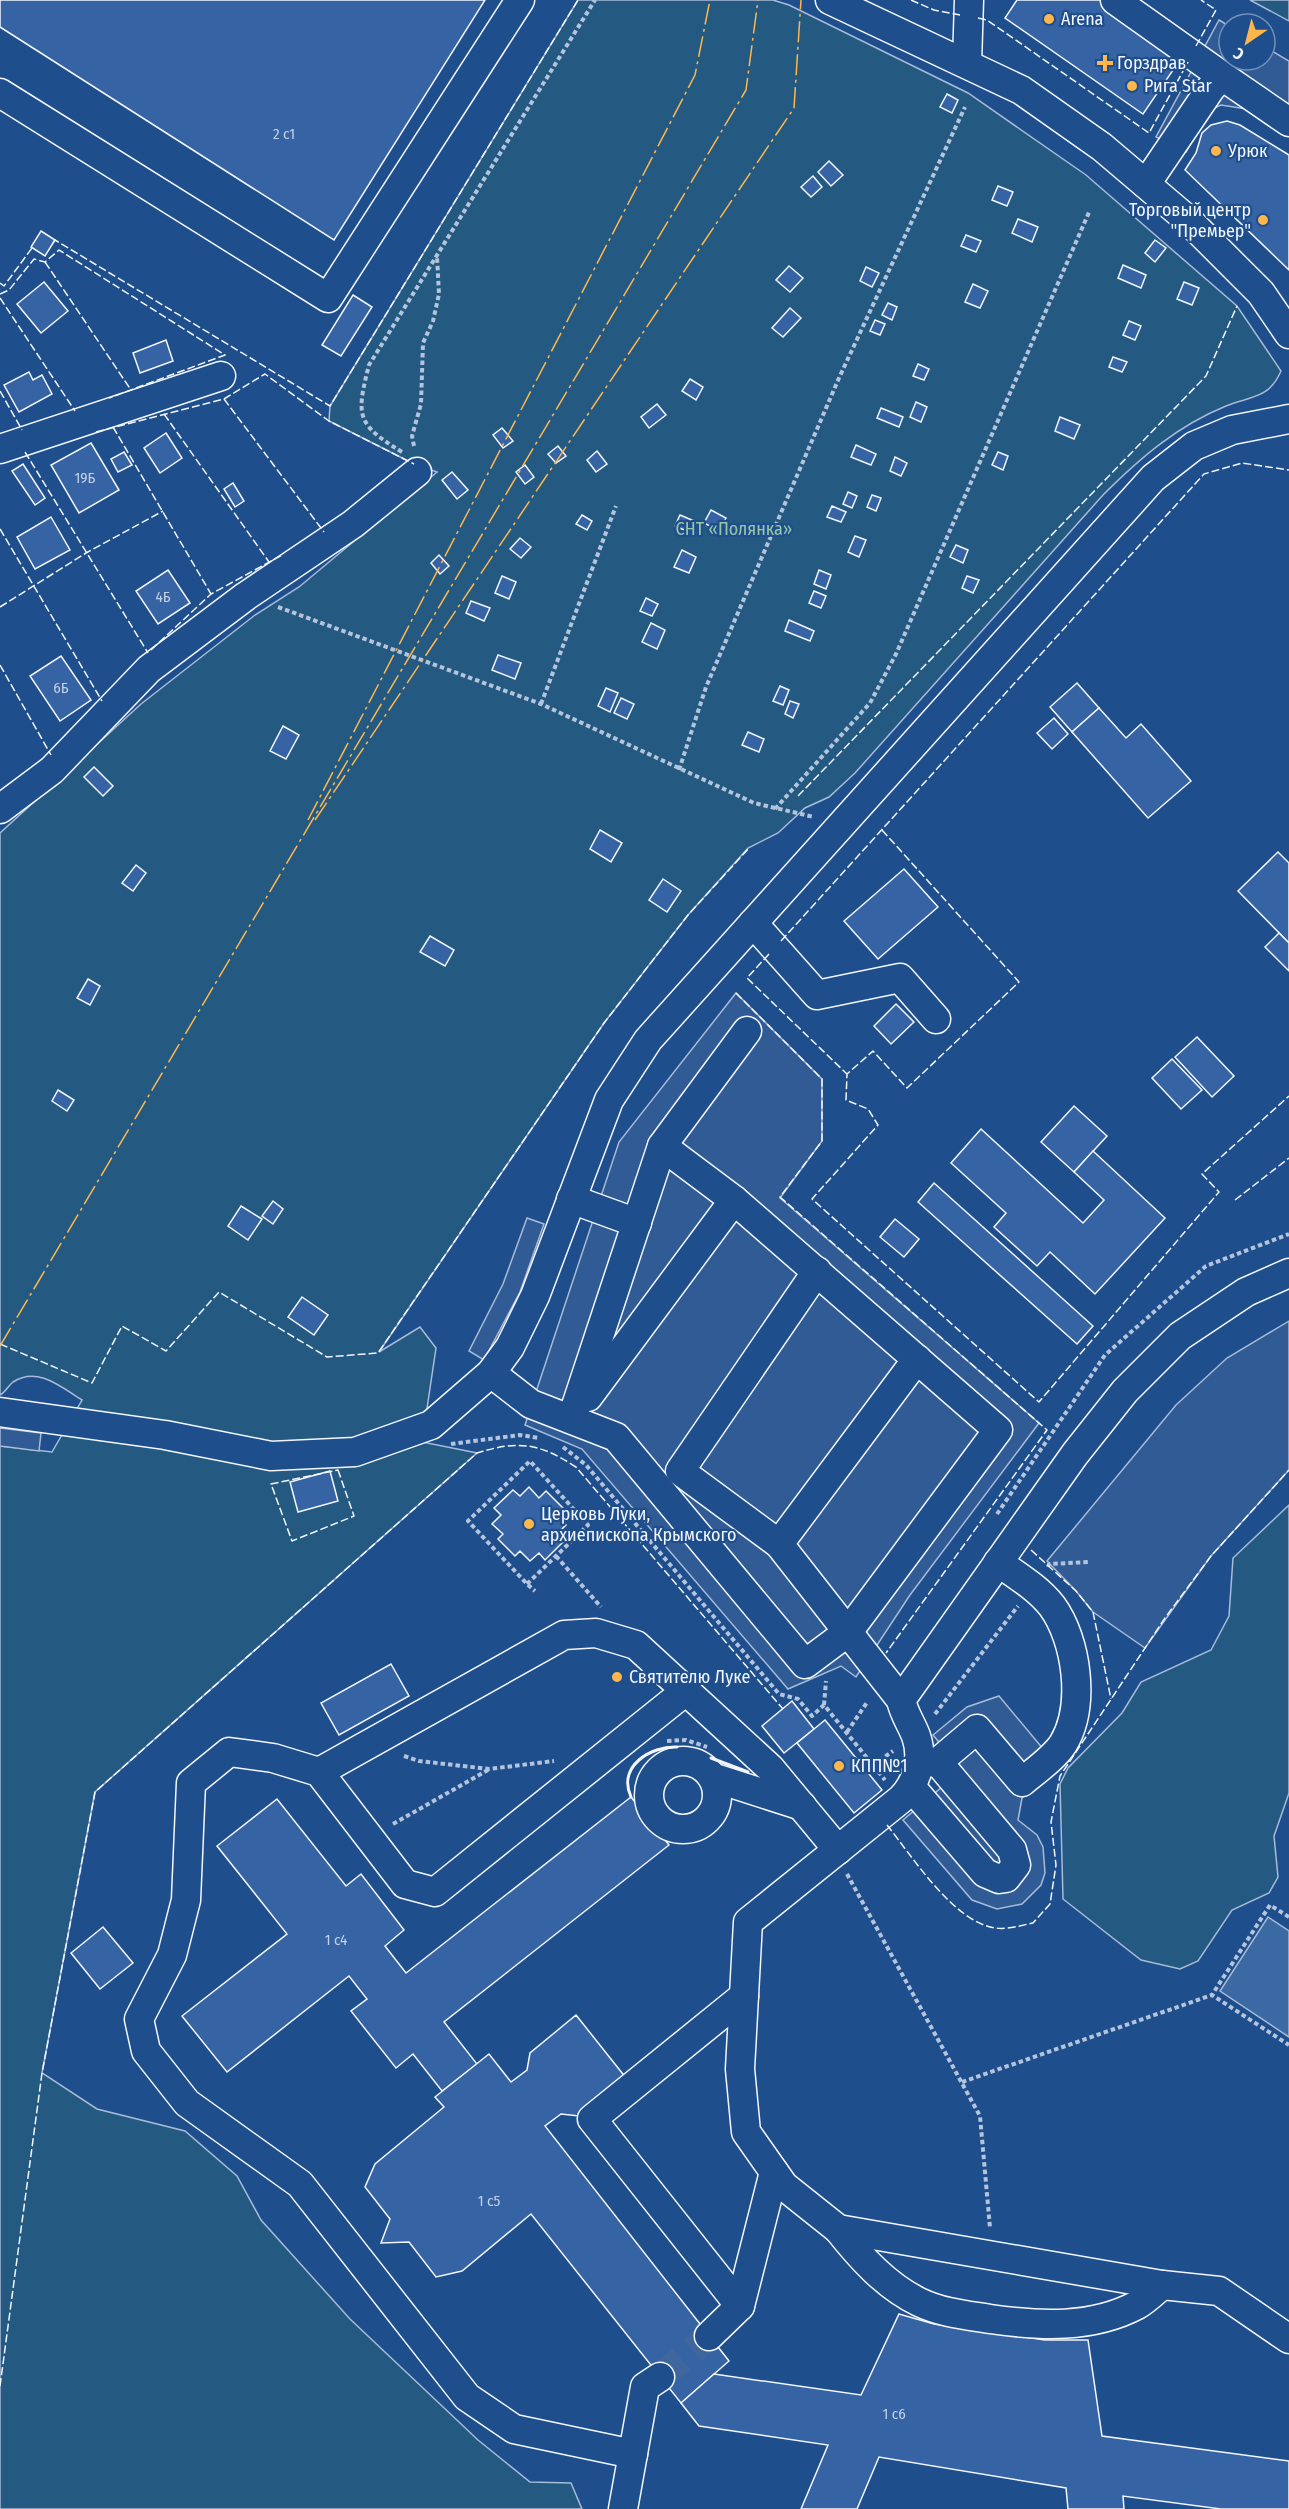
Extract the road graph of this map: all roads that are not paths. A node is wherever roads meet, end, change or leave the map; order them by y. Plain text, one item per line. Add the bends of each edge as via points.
1 (520, 0) edge
2 (830, 0) edge
3 (969, 0) edge
4 (1115, 0) edge
5 (967, 63) junction
6 (1222, 76) junction
7 (0, 93) edge
8 (1289, 122) edge
9 (1146, 184) junction
10 (1289, 334) edge
11 (221, 376) dead end
12 (1289, 419) edge
13 (0, 449) edge
14 (418, 467) road end
15 (0, 809) edge
16 (753, 923) junction
17 (936, 1019) dead end
18 (747, 1031) dead end
19 (663, 1146) junction
20 (571, 1199) junction
21 (734, 1200) junction
22 (637, 1223) junction
23 (816, 1271) junction
24 (1289, 1273) edge
25 (917, 1359) junction
26 (491, 1373) junction
27 (0, 1412) edge
28 (572, 1418) junction
29 (616, 1437) junction
30 (680, 1471) junction
31 (779, 1544) junction
32 (998, 1562) junction
33 (848, 1632) junction
34 (687, 1690) junction
35 (901, 1700) junction
36 (319, 1772) junction
37 (917, 1778) junction
38 (714, 1790) dead end
39 (802, 1806) junction
40 (837, 1852) junction
41 (744, 1996) junction
42 (774, 2172) junction
43 (838, 2229) junction
44 (1162, 2285) junction
45 (740, 2306) junction
46 (709, 2336) tunnel mouth
47 (1289, 2339) edge
48 (660, 2377) tunnel mouth
49 (633, 2454) junction
50 (623, 2509) edge

1 - 7 street via 328,298
2 - 5 street
3 - 5 street
4 - 6 street
5 - 9 street via 1021,90 1102,147
6 - 8 street
6 - 9 street
9 - 10 street via 1261,293
11 - 13 street
12 - 16 street via 1233,430 1194,446 1154,478
14 - 15 street via 353,524 246,596 149,669 52,770
16 - 17 street via 817,995 900,978
16 - 20 street via 648,1040 609,1100
18 - 19 street
19 - 21 street
19 - 22 street
20 - 22 street
20 - 26 street via 535,1296 510,1347
21 - 23 street
21 - 28 street
22 - 28 street
23 - 25 street
23 - 30 street
24 - 32 street via 1246,1292 1180,1336 1125,1390
25 - 31 street
25 - 33 street via 998,1430
26 - 27 street via 431,1425 356,1452 271,1456 165,1435
26 - 28 street via 531,1404
28 - 29 street
29 - 30 street
29 - 33 street via 805,1664
30 - 31 street
31 - 33 street
32 - 35 street
32 - 37 street via 1051,1605 1066,1630 1076,1677 1074,1710 1063,1743 1022,1782 977,1729
33 - 35 street
34 - 36 street via 636,1645 596,1633 564,1635
34 - 36 street via 435,1892 405,1884
34 - 39 street via 770,1768
35 - 37 street via 918,1748
36 - 49 street via 273,1758 229,1752 191,1783 186,1900 172,1955 139,2019 146,2051 186,2103 300,2184 467,2397 514,2429
37 - 40 street
38 - 39 street via 758,1792
39 - 40 street
40 - 41 street via 748,1922
41 - 42 street via 740,2069 746,2132
41 - 45 street via 592,2119
42 - 43 street via 784,2186
42 - 45 street
43 - 44 street
43 - 44 street via 861,2259 890,2282 917,2301 946,2312 1035,2325 1064,2325 1138,2305
44 - 47 street via 1219,2291
45 - 46 street
48 - 49 street via 645,2387
49 - 50 street

